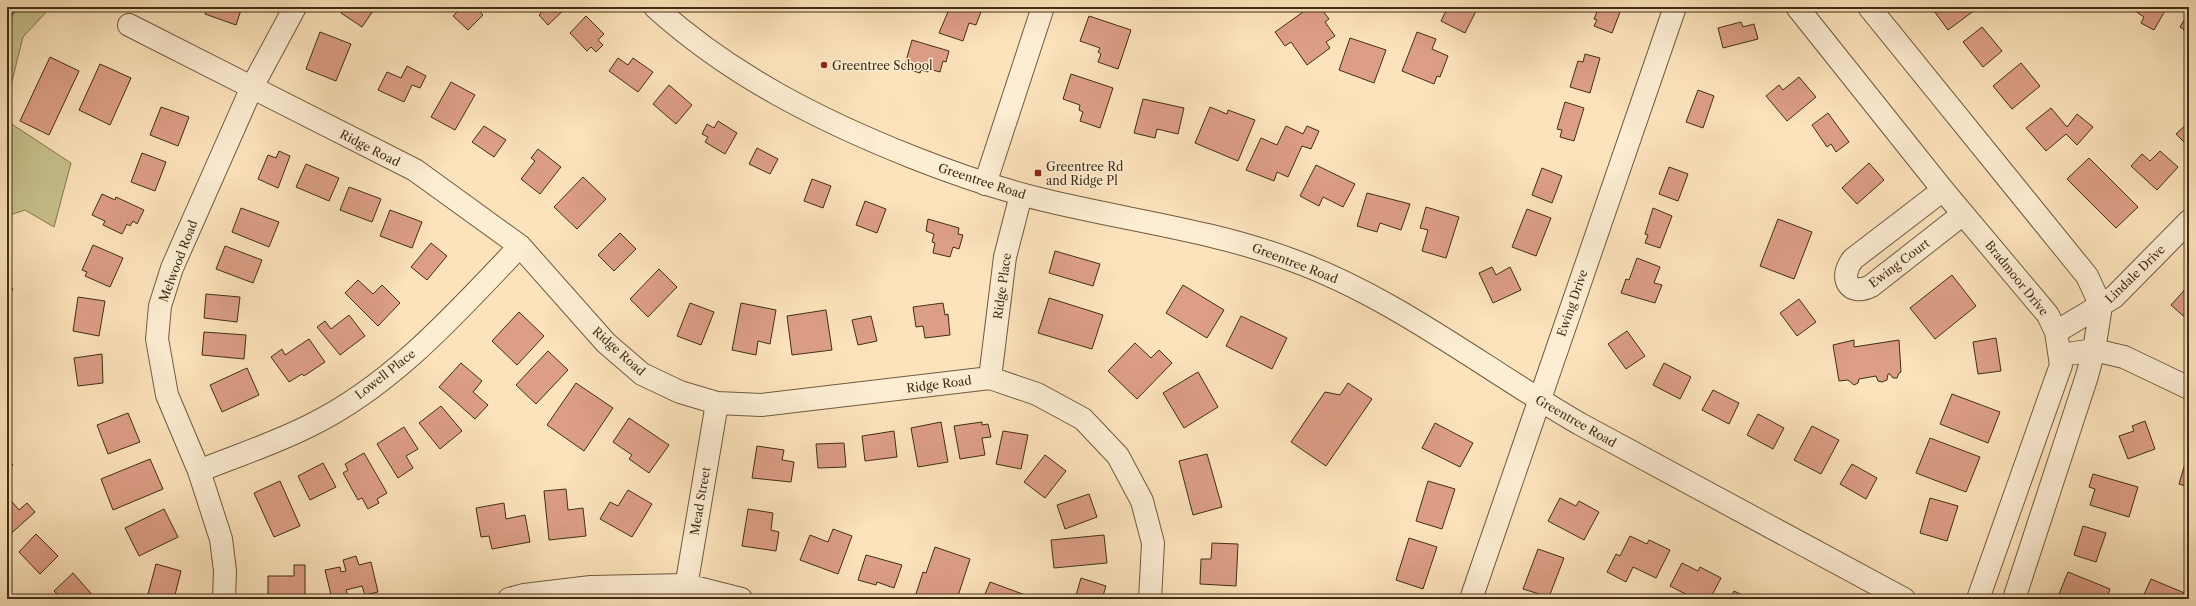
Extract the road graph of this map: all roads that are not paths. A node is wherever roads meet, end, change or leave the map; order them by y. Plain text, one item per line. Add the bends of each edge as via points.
1 (295, 7) edge
2 (656, 7) edge
3 (1043, 7) edge
4 (1675, 7) edge
5 (1797, 7) edge
6 (1869, 7) edge
7 (129, 25) dead end
8 (252, 87) junction
9 (985, 184) junction
10 (1943, 190) junction
11 (1021, 195) junction
12 (1964, 214) junction
13 (2189, 221) edge
14 (520, 246) junction
15 (2101, 306) junction
16 (2056, 332) junction
17 (2094, 350) junction
18 (2061, 355) junction
19 (990, 378) junction
20 (2189, 388) edge
21 (1538, 400) junction
22 (717, 403) junction
23 (199, 471) junction
24 (685, 592) edge
25 (224, 599) edge
26 (510, 599) edge
27 (741, 599) edge
28 (1150, 599) edge
29 (1471, 599) edge
30 (1904, 599) edge
31 (1978, 599) edge
32 (2014, 599) edge

1 - 8 street, Melwood Road
2 - 9 street, Greentree Road via 717,56 779,97 848,131
3 - 9 street
4 - 21 street, Ewing Drive
5 - 10 street, Bradmoor Drive
6 - 15 street via 2087,276
7 - 8 street, Ridge Road
8 - 14 street, Ridge Road via 415,170
8 - 23 street, Melwood Road via 172,268 160,306 157,339 166,396
9 - 11 street, Greentree Road
10 - 12 street, Bradmoor Drive
10 - 12 street, Ewing Court via 1853,259 1846,268 1845,277 1848,284 1857,289 1871,286
11 - 19 street, Ridge Place via 1005,257
11 - 21 street, Greentree Road via 1215,236 1290,259 1332,276 1397,309
12 - 16 street, Bradmoor Drive via 2048,315
13 - 15 street, Lindale Drive via 2114,297
14 - 22 street, Ridge Road via 606,343 642,374 680,392
14 - 23 street, Lowell Place via 431,338 371,388 312,425
15 - 16 street, Lindale Drive
15 - 17 street
16 - 18 street, Bradmoor Drive
17 - 18 street
17 - 20 street via 2124,357
17 - 32 street
18 - 31 street, Bradmoor Drive via 2061,365
19 - 22 street, Ridge Road via 761,405
19 - 28 street, Ridge Road via 1037,394 1083,419 1118,456 1142,501 1152,543
21 - 29 street, Ewing Drive
21 - 30 street, Greentree Road
22 - 24 street, Mead Street
23 - 25 street, Melwood Road via 221,539 225,571
24 - 26 street via 591,587
24 - 27 street

